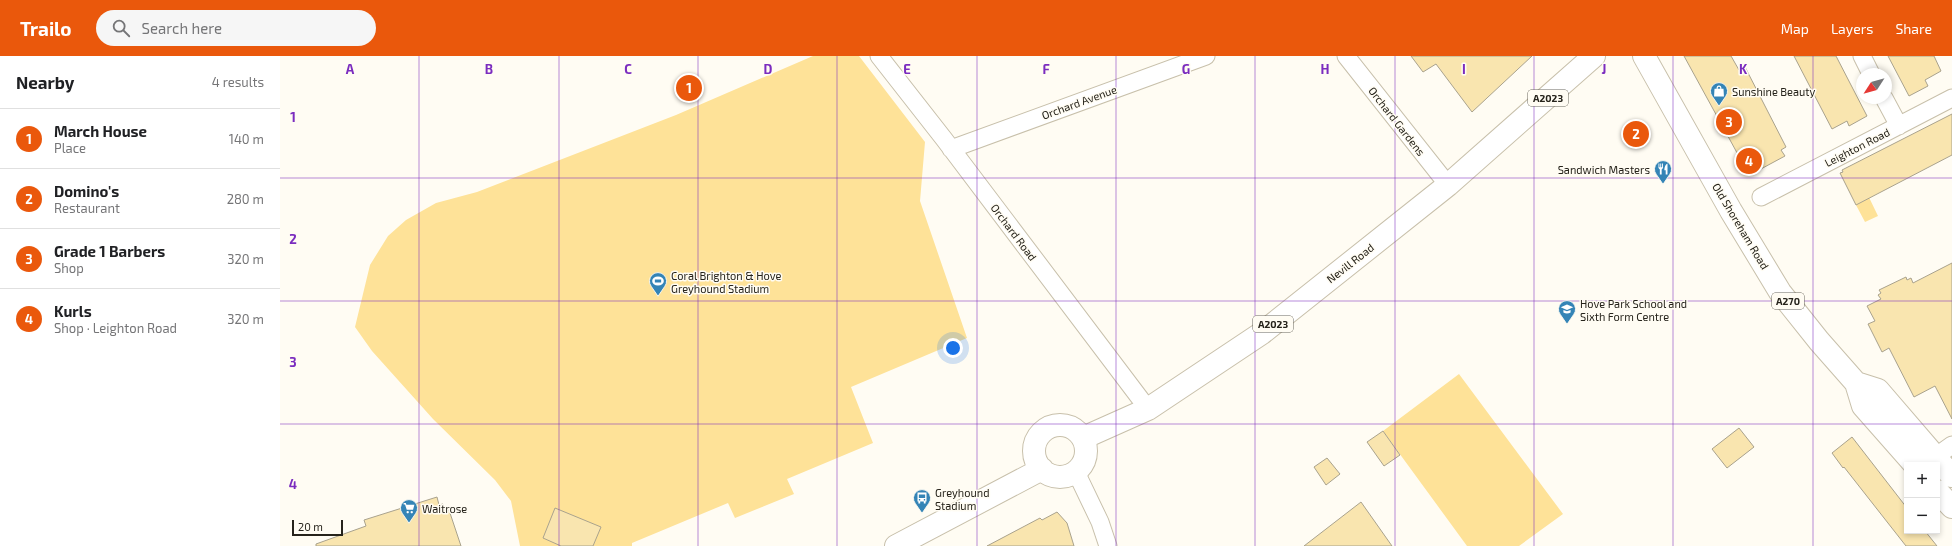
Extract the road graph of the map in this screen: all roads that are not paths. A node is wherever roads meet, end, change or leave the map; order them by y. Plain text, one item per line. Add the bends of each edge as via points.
1 (879, 56) edge
2 (1206, 56) edge
3 (1346, 56) edge
4 (1594, 56) edge
5 (1644, 56) edge
6 (1862, 56) edge
7 (1868, 68) edge
8 (1952, 98) edge
9 (1887, 104) edge
10 (1899, 126) junction
11 (951, 149) junction
12 (1448, 185) junction
13 (1761, 197) dead end
14 (1856, 383) junction
15 (1148, 409) junction
16 (1083, 438) junction
17 (1937, 456) edge
18 (1912, 462) edge
19 (1042, 469) junction
20 (1076, 472) junction
21 (1952, 476) edge
22 (1940, 494) edge
23 (1952, 507) edge
24 (896, 546) edge
25 (1108, 546) edge

1 - 11 street, Orchard Road
2 - 11 street, Orchard Avenue
3 - 12 street, Orchard Gardens
4 - 12 main road, Nevill Road / A2023
5 - 14 main road, Old Shoreham Road / A270 via 1731,211 1780,292
6 - 7 street
8 - 10 street, Leighton Road
9 - 10 street
10 - 13 street, Leighton Road
11 - 15 street, Orchard Road
12 - 15 main road, Nevill Road / A2023 via 1262,333
14 - 17 main road via 1878,390
14 - 18 main road, Old Shoreham Road / A270 via 1863,406
15 - 16 main road, Nevill Road / A2023
16 - 19 main road via 1069,427 1061,425 1052,426 1043,432 1034,450 1036,460
16 - 20 main road via 1086,456
17 - 21 main road
19 - 20 main road via 1048,474 1062,477
19 - 24 main road
20 - 25 street via 1100,522
22 - 23 main road

